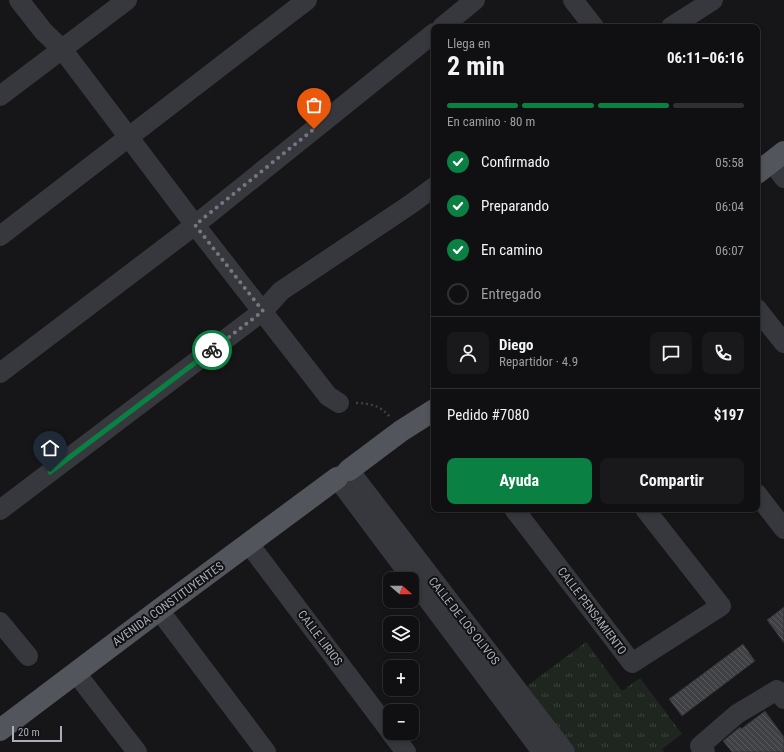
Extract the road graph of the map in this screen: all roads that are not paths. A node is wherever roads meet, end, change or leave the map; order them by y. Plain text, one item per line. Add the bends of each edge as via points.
1 (19, 0) edge
2 (127, 0) edge
3 (307, 0) edge
4 (475, 0) edge
5 (573, 0) edge
6 (713, 0) edge
7 (446, 24) edge
8 (592, 24) edge
9 (676, 24) edge
10 (431, 35) edge
11 (62, 49) junction
12 (0, 96) edge
13 (129, 138) junction
14 (431, 189) edge
15 (195, 225) junction
16 (0, 236) edge
17 (263, 311) junction
18 (760, 313) edge
19 (784, 343) edge
20 (0, 373) edge
21 (339, 403) road end
22 (431, 412) edge
23 (343, 474) junction
24 (760, 498) edge
25 (0, 510) edge
26 (516, 512) edge
27 (647, 512) edge
28 (784, 529) edge
29 (249, 544) junction
30 (159, 610) junction
31 (0, 622) edge
32 (28, 656) dead end
33 (76, 673) junction
34 (784, 699) edge
35 (383, 721) edge
36 (0, 730) edge
37 (397, 740) edge
38 (137, 752) edge
39 (266, 752) edge
40 (406, 752) edge
41 (542, 752) edge
42 (565, 752) edge
43 (704, 752) edge

1 - 11 street via 44,32
2 - 11 street
3 - 13 street
4 - 7 street
5 - 8 street
6 - 9 street
10 - 15 street
11 - 12 street
11 - 13 street
13 - 15 street
13 - 16 street
14 - 17 street via 281,290
15 - 17 street
15 - 20 street
17 - 21 street via 328,396
17 - 25 street
18 - 19 street
22 - 23 main road, AVENIDA CONSTITUYENTES
23 - 29 main road, AVENIDA CONSTITUYENTES
23 - 41 street, CALLE DE LOS OLIVOS
23 - 42 street, CALLE DE LOS OLIVOS
24 - 28 street
26 - 27 street, CALLE PENSAMIENTO via 632,663 721,606
29 - 30 main road, AVENIDA CONSTITUYENTES
29 - 35 street, CALLE LIRIOS
30 - 33 main road, AVENIDA CONSTITUYENTES
30 - 39 street
31 - 32 street
33 - 36 main road, AVENIDA CONSTITUYENTES
33 - 38 street
34 - 43 street via 777,690 737,714 700,746
37 - 40 street, CALLE LIRIOS

